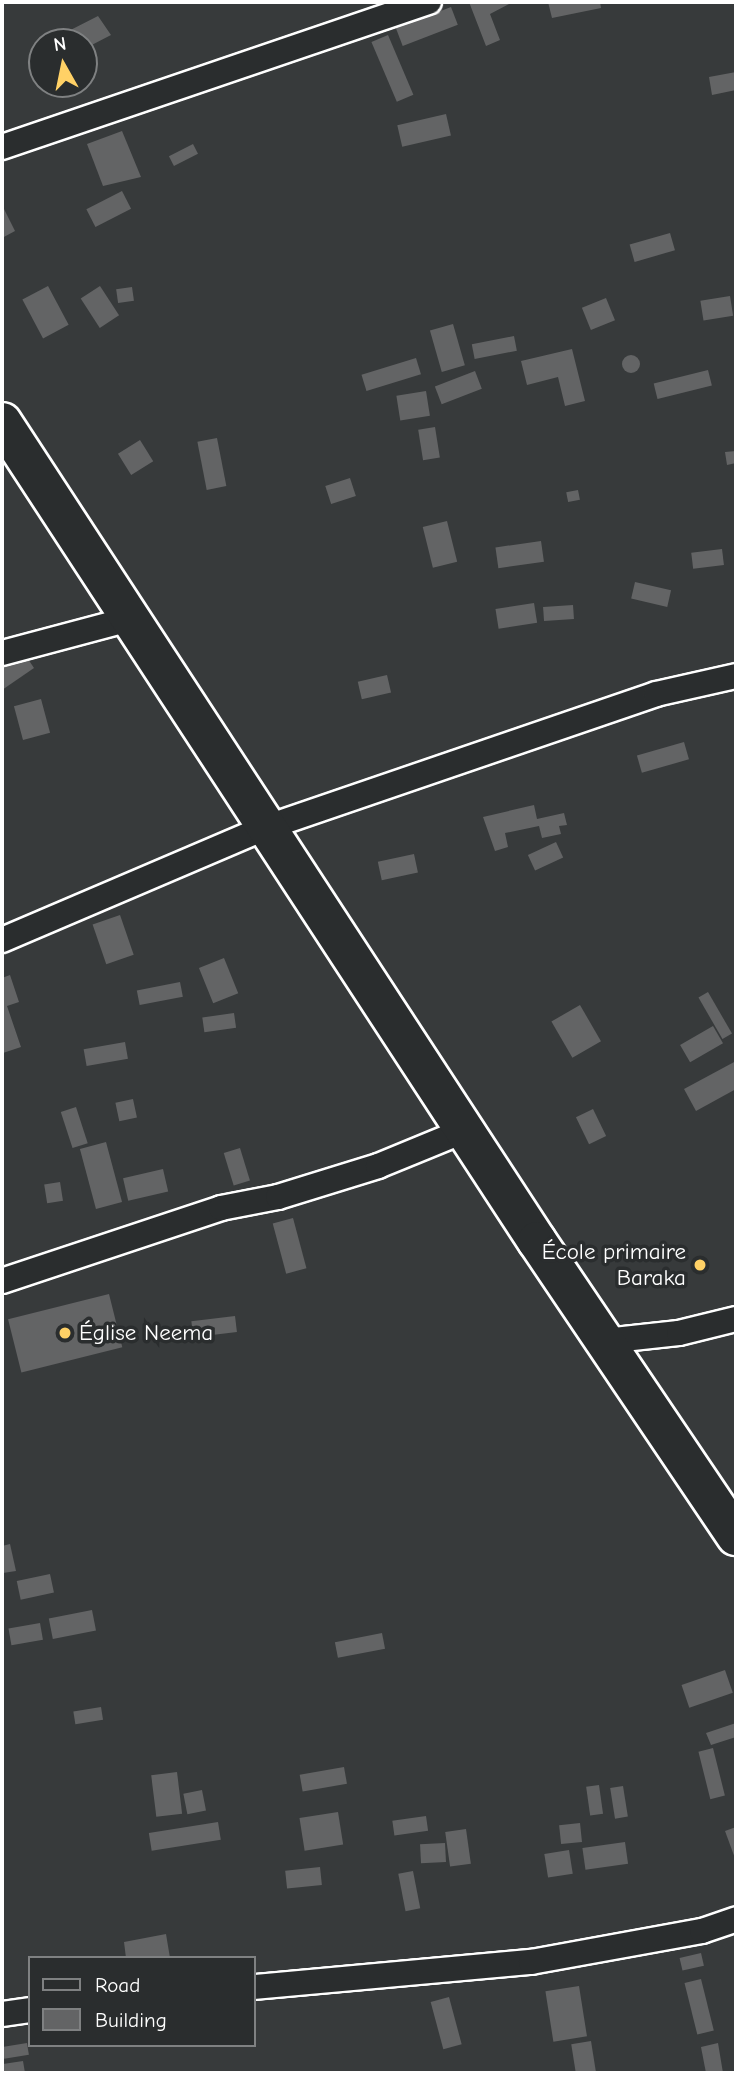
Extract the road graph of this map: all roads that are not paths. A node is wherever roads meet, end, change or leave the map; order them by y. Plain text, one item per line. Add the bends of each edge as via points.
1 (429, 2) edge
2 (2, 147) edge
3 (2, 422) edge
4 (130, 619) junction
5 (2, 653) edge
6 (736, 676) edge
7 (265, 828) junction
8 (2, 940) edge
9 (468, 1129) junction
10 (2, 1281) edge
11 (736, 1318) edge
12 (605, 1341) junction
13 (736, 1535) edge
14 (736, 1919) edge
15 (256, 1987) edge
16 (28, 2010) edge
17 (2, 2014) edge

1 - 2 street
3 - 4 highway
4 - 5 street
4 - 7 highway
6 - 7 street via 656,694
7 - 8 street
7 - 9 highway
9 - 10 street via 379,1166 278,1197 220,1208
9 - 12 highway
11 - 12 street via 679,1333
12 - 13 highway
14 - 15 street via 702,1931 531,1962
16 - 17 street

